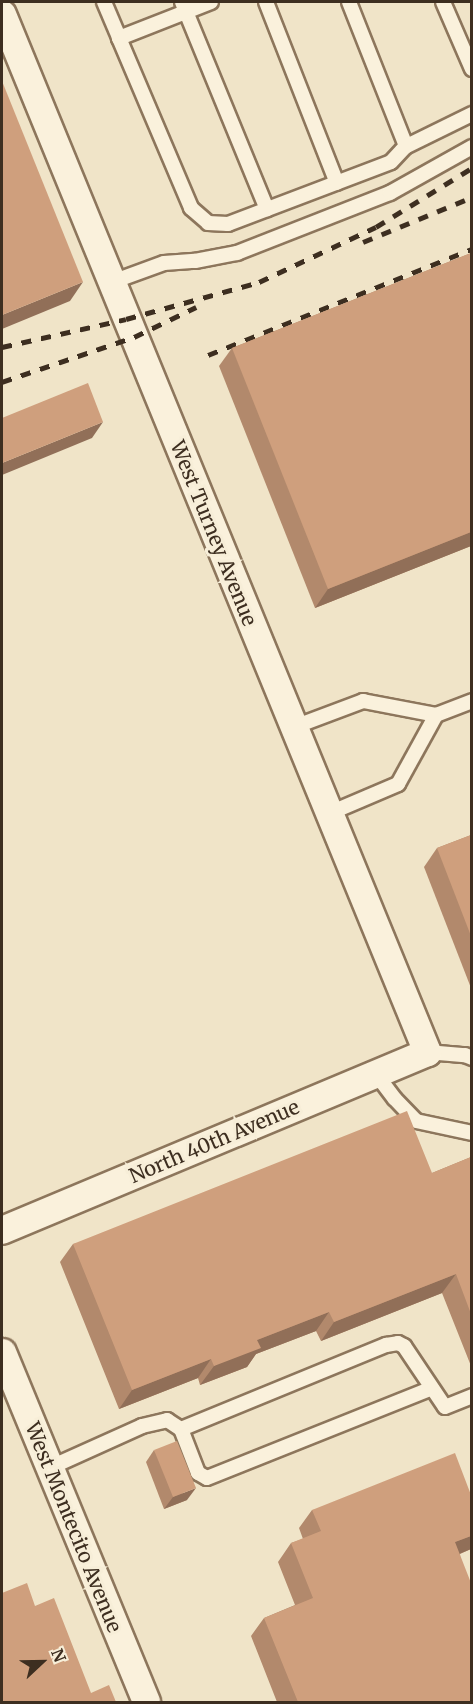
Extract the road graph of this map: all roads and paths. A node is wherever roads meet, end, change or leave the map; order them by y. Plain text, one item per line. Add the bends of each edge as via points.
1 (104, 2) edge
2 (211, 2) edge
3 (266, 2) edge
4 (350, 2) edge
5 (443, 2) edge
6 (184, 7) edge
7 (2, 15) edge
8 (119, 38) junction
9 (471, 69) edge
10 (471, 114) edge
11 (406, 146) junction
12 (471, 147) edge
13 (337, 183) junction
14 (267, 209) junction
15 (111, 282) junction
16 (471, 701) edge
17 (436, 715) junction
18 (294, 727) junction
19 (330, 813) junction
20 (427, 1052) junction
21 (471, 1058) edge
22 (376, 1074) junction
23 (471, 1133) edge
24 (2, 1230) edge
25 (2, 1352) edge
26 (432, 1388) junction
27 (471, 1396) edge
28 (181, 1429) junction
29 (49, 1468) junction
30 (146, 1702) edge

1 - 8 lane
2 - 6 lane
3 - 13 lane
4 - 11 lane
5 - 9 lane
6 - 8 lane
6 - 14 lane
7 - 15 street, West Turney Avenue
8 - 14 lane via 197,216 222,225
10 - 11 lane
11 - 13 lane via 392,162
12 - 15 lane via 390,193 237,253 164,262
13 - 14 lane
15 - 18 street, West Turney Avenue
16 - 17 lane
17 - 18 lane via 363,701
17 - 19 lane via 398,784
18 - 19 street, West Turney Avenue
19 - 20 street, West Turney Avenue
20 - 21 lane
20 - 22 street, North 40th Avenue
22 - 23 lane via 416,1121
22 - 24 street, North 40th Avenue
25 - 29 street, West Montecito Avenue
26 - 27 lane via 445,1407
26 - 28 lane via 398,1343
26 - 28 lane via 207,1478 198,1473
28 - 29 lane via 167,1420 142,1426
29 - 30 street, West Montecito Avenue

